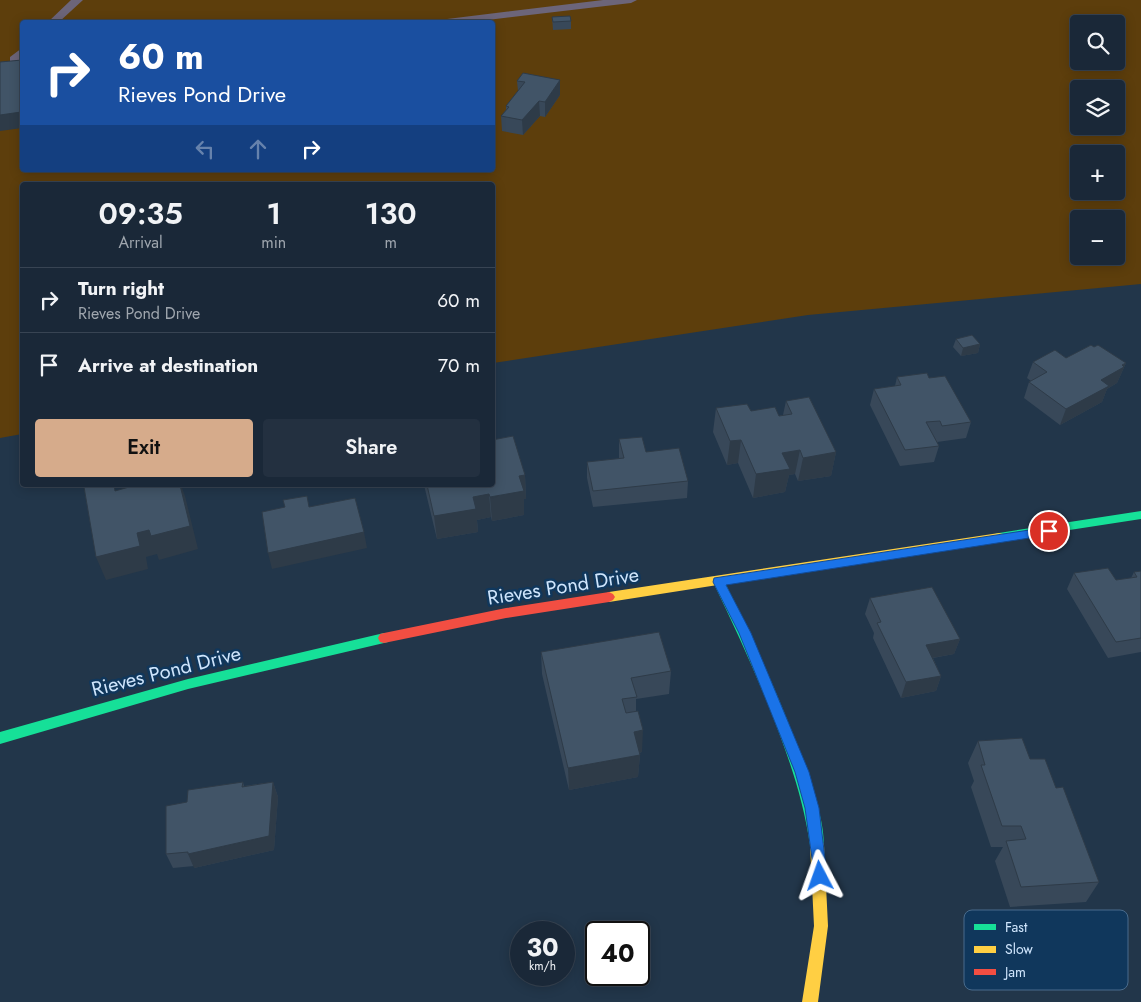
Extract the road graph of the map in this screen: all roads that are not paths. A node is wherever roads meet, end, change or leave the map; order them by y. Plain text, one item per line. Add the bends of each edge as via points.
1 (77, 0) edge
2 (631, 0) edge
3 (55, 20) edge
4 (464, 20) edge
5 (1141, 515) edge
6 (719, 582) junction
7 (0, 738) edge
8 (810, 1002) edge

1 - 3 lane
2 - 4 lane
5 - 6 street, Rieves Pond Drive
6 - 7 street, Rieves Pond Drive via 433,627 193,683
6 - 8 street via 748,642 802,772 812,808 820,859 821,926

